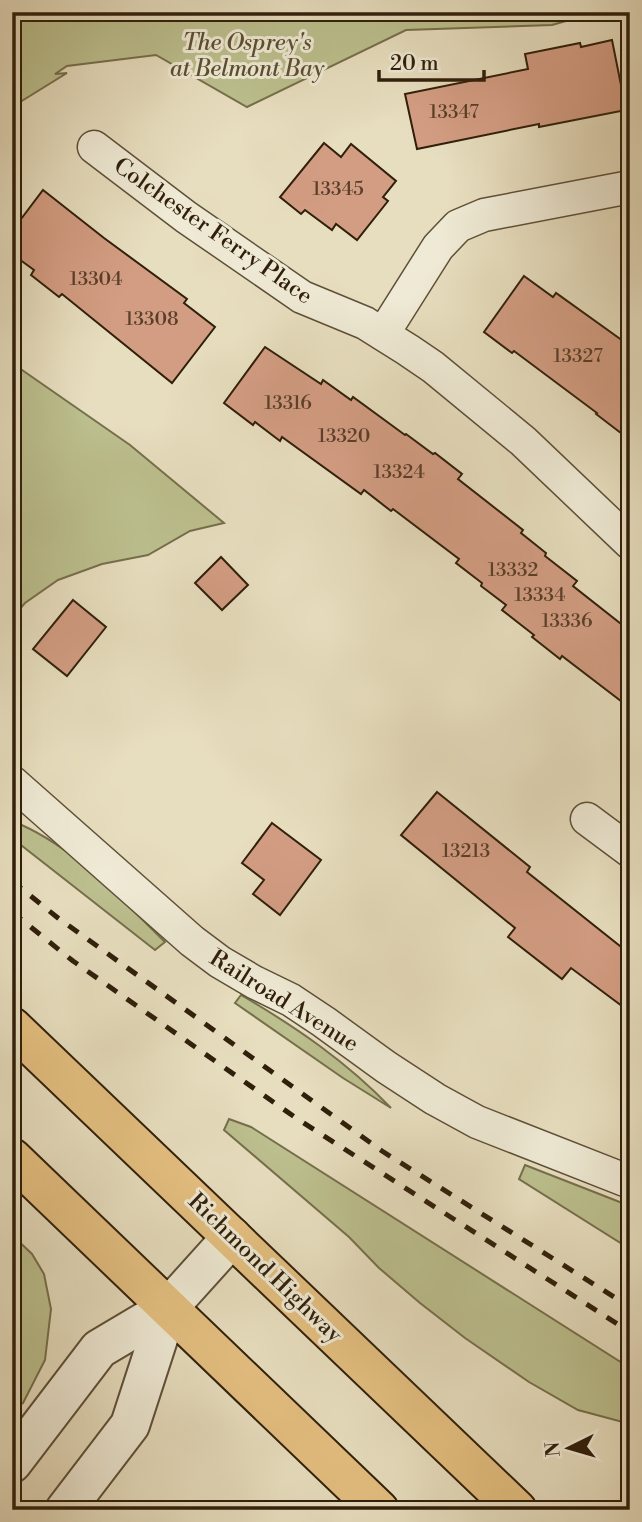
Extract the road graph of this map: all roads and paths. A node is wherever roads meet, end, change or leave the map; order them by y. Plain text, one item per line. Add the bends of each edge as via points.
1 (94, 148) dead end
2 (630, 187) edge
3 (383, 334) junction
4 (630, 542) edge
5 (12, 782) edge
6 (587, 819) dead end
7 (630, 851) edge
8 (12, 1027) edge
9 (12, 1158) edge
10 (630, 1182) edge
11 (232, 1237) junction
12 (168, 1308) junction
13 (12, 1463) edge
14 (65, 1510) edge
15 (379, 1510) edge
16 (517, 1510) edge

1 - 3 street, Colchester Ferry Place via 302,297
2 - 3 street via 484,215 458,226 438,247
3 - 4 street, Colchester Ferry Place via 433,367 523,441
5 - 10 street, Railroad Avenue via 220,962 291,1000 386,1067 477,1122
6 - 7 street
8 - 11 main road, Richmond Highway
9 - 12 main road
11 - 12 street
11 - 16 main road, Richmond Highway
12 - 13 street via 100,1349
12 - 14 street via 130,1425
12 - 15 main road

